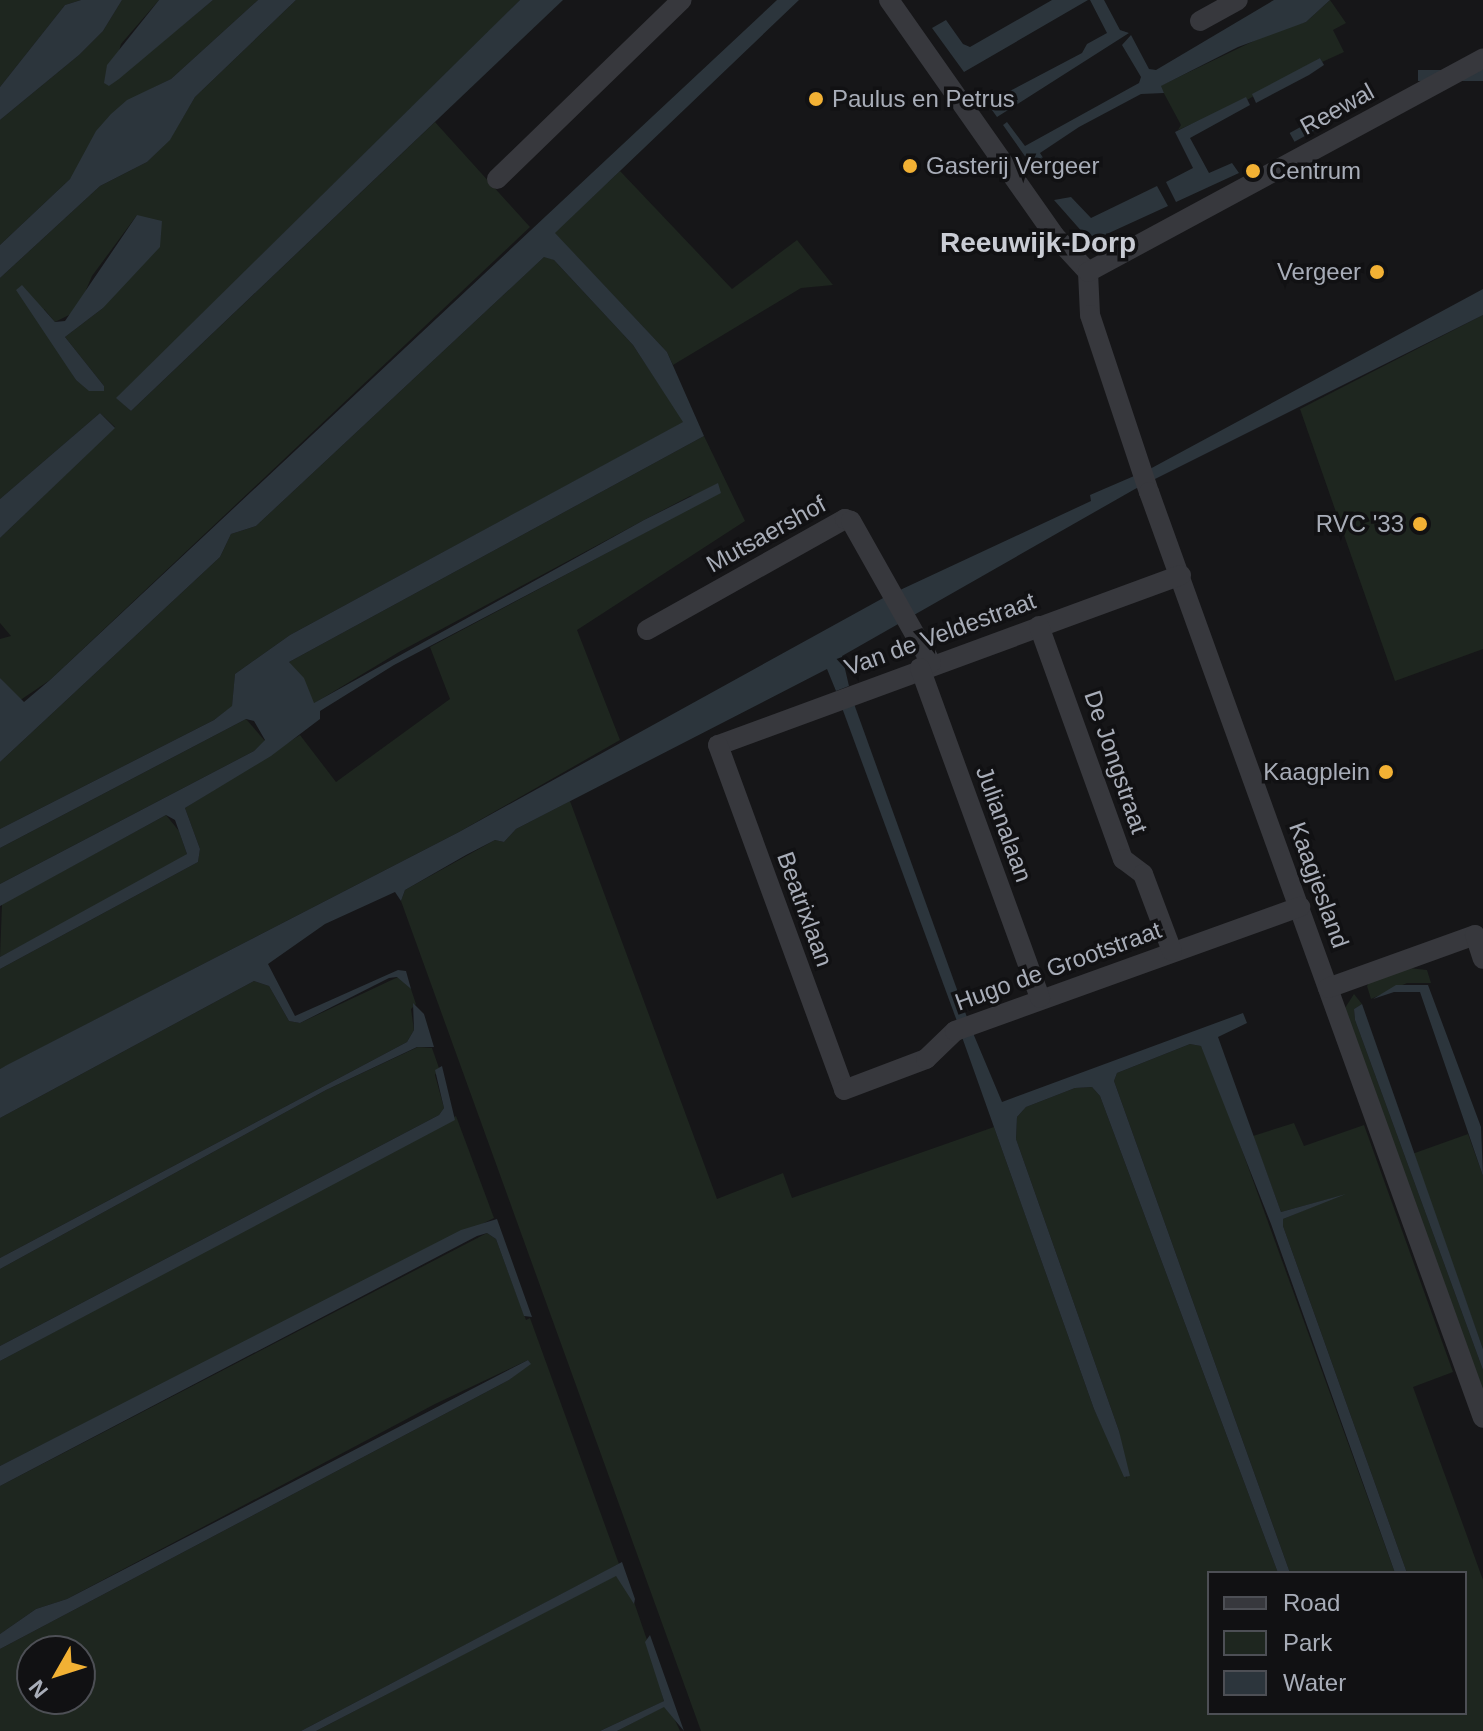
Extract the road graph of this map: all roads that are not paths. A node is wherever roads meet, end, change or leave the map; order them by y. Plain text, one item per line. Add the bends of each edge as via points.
1 (682, 0) edge
2 (889, 0) edge
3 (1238, 0) edge
4 (1200, 21) dead end
5 (1483, 58) edge
6 (497, 179) dead end
7 (1088, 272) junction
8 (1181, 575) junction
9 (1039, 626) junction
10 (647, 630) dead end
11 (925, 665) junction
12 (718, 745) joint
13 (1300, 907) junction
14 (1172, 951) junction
15 (1483, 959) edge
16 (1328, 988) junction
17 (1040, 998) junction
18 (844, 1090) joint
19 (1483, 1418) edge

1 - 6 street
2 - 7 street via 1054,235
3 - 4 street
5 - 7 street, Reewal
7 - 8 street, Kaagjesland via 1090,315
8 - 9 street, Van de Veldestraat
8 - 13 street, Kaagjesland
9 - 11 street, Van de Veldestraat
9 - 14 street, De Jongstraat via 1123,859 1143,874
10 - 11 street, Mutsaershof via 845,519 909,619
11 - 12 street, Van de Veldestraat
11 - 17 street, Julianalaan
12 - 18 street, Beatrixlaan
13 - 14 street, Hugo de Grootstraat
13 - 16 street, Kaagjesland
14 - 17 street, Hugo de Grootstraat
15 - 16 street via 1475,935
16 - 19 street, Kaagjesland
17 - 18 street, Hugo de Grootstraat via 955,1031 926,1059

